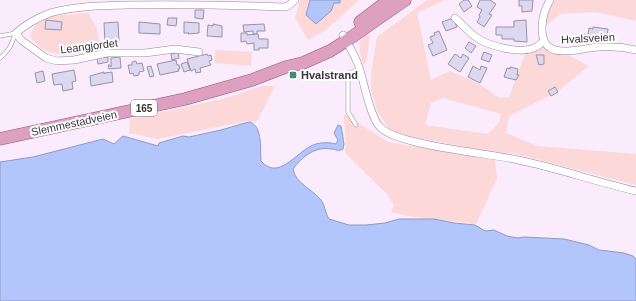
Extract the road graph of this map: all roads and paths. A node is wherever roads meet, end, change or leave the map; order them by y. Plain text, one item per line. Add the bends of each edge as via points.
1 (295, 0) edge
2 (405, 0) edge
3 (550, 0) edge
4 (389, 3) edge
5 (455, 18) dead end
6 (16, 33) junction
7 (0, 36) edge
8 (344, 38) junction
9 (544, 41) junction
10 (636, 50) edge
11 (199, 52) dead end
12 (0, 58) edge
13 (360, 69) junction
14 (356, 125) dead end
15 (0, 140) edge
16 (636, 191) edge

1 - 6 street via 284,7 172,4 64,9 40,17
2 - 4 main road, Slemmestadveien / 165
3 - 9 street via 542,18
4 - 8 main road, Slemmestadveien / 165
5 - 9 street via 474,36 498,47 525,50 535,48
6 - 7 lane
6 - 11 street, Leangjordet via 40,54 57,61 107,53 145,53 175,49
6 - 12 lane via 10,47
8 - 13 street via 354,53
8 - 15 main road, Slemmestadveien / 165 via 299,56 286,67 252,80 185,99
9 - 10 street, Hvalsveien via 550,48 566,52 598,47
13 - 14 lane via 349,73 348,76 348,112
13 - 16 street via 378,126 394,136 519,160

